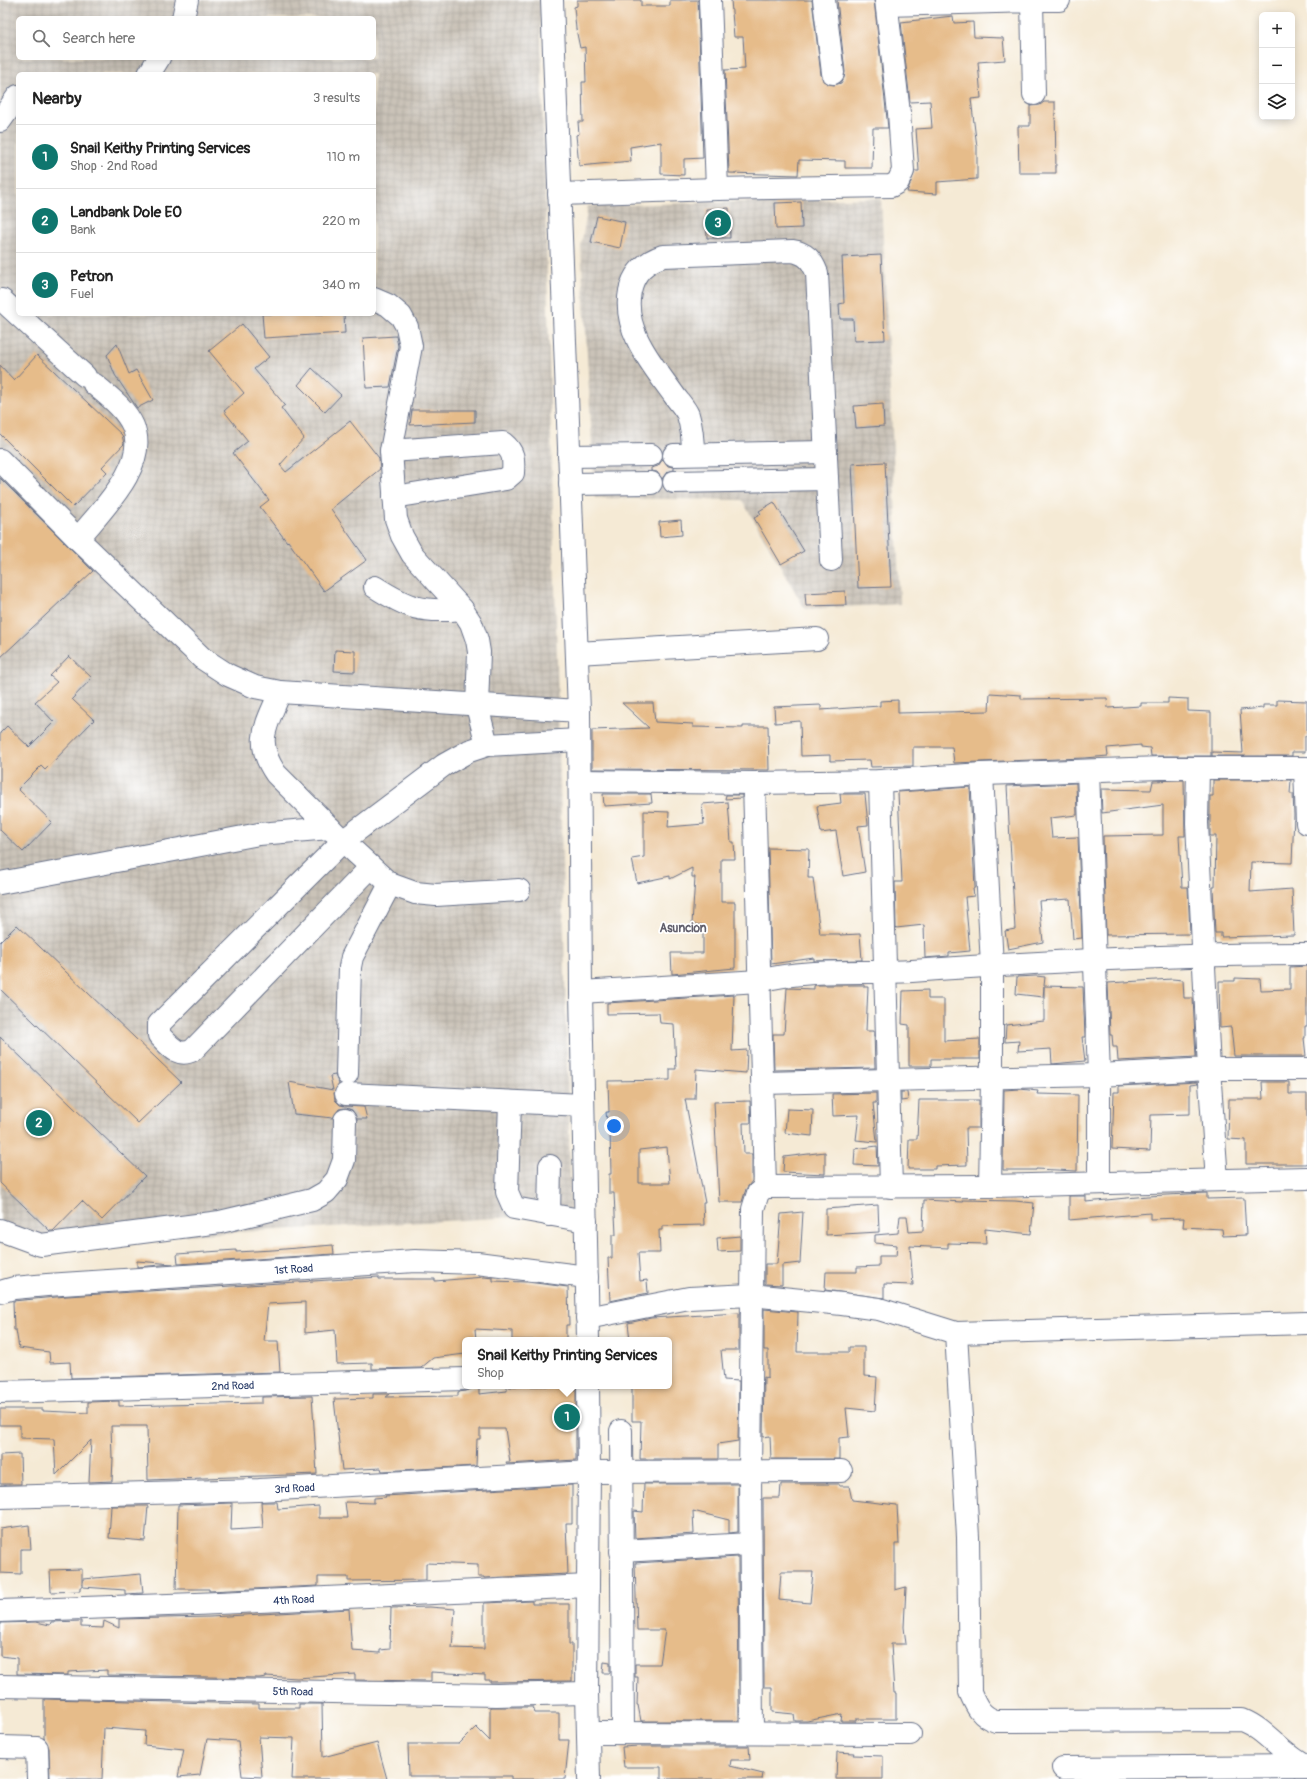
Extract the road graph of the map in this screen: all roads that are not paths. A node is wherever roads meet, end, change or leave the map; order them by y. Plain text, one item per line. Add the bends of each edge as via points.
1 (187, 0) edge
2 (552, 0) edge
3 (710, 0) edge
4 (824, 0) edge
5 (1059, 0) edge
6 (1032, 1) edge
7 (887, 2) edge
8 (183, 16) edge
9 (158, 60) edge
10 (150, 72) edge
11 (833, 72) dead end
12 (1034, 94) dead end
13 (16, 99) edge
14 (0, 121) edge
15 (717, 188) junction
16 (559, 194) junction
17 (2, 300) dead end
18 (376, 300) edge
19 (16, 313) edge
20 (20, 316) edge
21 (391, 451) junction
22 (826, 452) junction
23 (651, 455) dead end
24 (569, 456) junction
25 (0, 460) edge
26 (827, 479) junction
27 (674, 482) dead end
28 (651, 483) dead end
29 (570, 484) junction
30 (394, 497) junction
31 (78, 539) junction
32 (831, 560) dead end
33 (375, 587) dead end
34 (462, 609) junction
35 (817, 639) dead end
36 (577, 654) junction
37 (280, 692) junction
38 (477, 706) junction
39 (579, 711) junction
40 (579, 740) junction
41 (487, 745) junction
42 (1198, 768) junction
43 (1306, 768) edge
44 (1088, 771) junction
45 (982, 774) junction
46 (580, 781) junction
47 (880, 781) junction
48 (754, 783) junction
49 (1307, 823) edge
50 (336, 835) junction
51 (371, 867) junction
52 (0, 883) edge
53 (390, 884) junction
54 (519, 890) dead end
55 (1204, 954) junction
56 (1307, 954) edge
57 (1094, 960) junction
58 (992, 966) junction
59 (885, 973) junction
60 (759, 981) junction
61 (580, 992) junction
62 (1209, 1069) junction
63 (1307, 1069) edge
64 (1099, 1075) junction
65 (992, 1078) junction
66 (888, 1080) junction
67 (762, 1083) junction
68 (510, 1102) junction
69 (583, 1105) junction
70 (345, 1120) dead end
71 (550, 1166) dead end
72 (1307, 1178) edge
73 (1217, 1180) junction
74 (1099, 1183) junction
75 (990, 1186) junction
76 (765, 1187) junction
77 (891, 1187) junction
78 (549, 1215) junction
79 (586, 1221) junction
80 (0, 1230) edge
81 (587, 1277) junction
82 (0, 1292) edge
83 (751, 1295) junction
84 (587, 1318) junction
85 (1307, 1323) edge
86 (956, 1333) junction
87 (588, 1337) edge
88 (462, 1379) edge
89 (588, 1389) edge
90 (0, 1392) edge
91 (621, 1431) dead end
92 (841, 1471) dead end
93 (589, 1472) junction
94 (621, 1472) junction
95 (750, 1473) junction
96 (0, 1497) edge
97 (750, 1544) junction
98 (621, 1551) junction
99 (588, 1586) junction
100 (0, 1610) edge
101 (0, 1686) edge
102 (586, 1693) junction
103 (589, 1733) junction
104 (752, 1733) junction
105 (623, 1734) junction
106 (910, 1734) dead end
107 (0, 1747) edge
108 (1306, 1766) edge
109 (1063, 1768) dead end
110 (38, 1779) edge
111 (589, 1779) edge

1 - 8 street
2 - 16 street
3 - 15 street
4 - 11 street
5 - 6 street
6 - 7 street
6 - 12 street
7 - 15 street via 900,113 903,171 898,182 891,186
9 - 10 street
13 - 14 street
15 - 16 street
16 - 24 street
17 - 19 street
18 - 21 street via 388,305 401,316 407,327 411,346
20 - 31 street via 122,409 133,425 138,440 126,479
21 - 30 street
21 - 30 street via 503,442 511,449 514,462 513,472 506,479
22 - 22 street via 817,273 812,261 792,251 663,256 650,261 640,269 632,281 629,316 634,334 687,414 692,432 683,454
22 - 26 street
23 - 24 street
24 - 29 street
25 - 31 street
26 - 27 street
26 - 32 street
28 - 29 street
29 - 36 street
30 - 34 street via 398,524 412,554
31 - 37 street via 202,658 228,675 256,687
33 - 34 street via 400,603 426,611
34 - 38 street via 471,623 479,652
35 - 36 street
36 - 39 street
37 - 38 street
37 - 50 street via 263,736 266,756 276,774
38 - 39 street
38 - 41 street
39 - 40 street
40 - 41 street
40 - 46 street
41 - 50 street via 469,751 444,765
42 - 43 street
42 - 44 street
42 - 55 street via 1197,823
43 - 49 street
44 - 45 street
44 - 57 street
45 - 47 street
45 - 58 street
46 - 48 street
46 - 61 street
47 - 48 street
47 - 59 street
48 - 60 street
50 - 51 street
50 - 51 street via 159,1024 160,1035 175,1051 182,1053 194,1050
50 - 52 street via 259,834
51 - 53 street
53 - 54 street via 415,893 436,895
53 - 68 street via 352,957 346,1084
55 - 56 street
55 - 57 street
55 - 62 street
57 - 58 street
57 - 64 street
58 - 59 street
58 - 65 street
59 - 60 street via 784,975
59 - 66 street
60 - 61 street
60 - 67 street
61 - 69 street
62 - 63 street
62 - 64 street
62 - 73 street
64 - 65 street
64 - 74 street
65 - 66 street
65 - 75 street
66 - 67 street
66 - 77 street
67 - 76 street
68 - 69 street
68 - 78 street via 507,1192 514,1208
69 - 79 street
70 - 80 street via 344,1160 337,1179 326,1192 312,1200 220,1222 41,1245
71 - 78 street
72 - 73 street
73 - 74 street
74 - 75 street
75 - 77 street
76 - 77 street
76 - 83 street via 758,1193 753,1209
78 - 79 street
79 - 81 street
81 - 82 street, 1st Road via 477,1263 415,1261 47,1285
81 - 84 street
83 - 84 street via 689,1298
83 - 86 street via 879,1309
83 - 95 street
84 - 87 street
85 - 86 street
86 - 108 street via 968,1537 970,1692 980,1711 985,1717 996,1721 1242,1720 1251,1724 1294,1760
88 - 90 street, 2nd Road
89 - 93 street
91 - 94 street
92 - 95 street, 3rd Road
93 - 94 street, 3rd Road
93 - 96 street, 3rd Road via 259,1490
93 - 99 street
94 - 95 street, 3rd Road
94 - 98 street
95 - 97 street
97 - 98 street
97 - 104 street
98 - 105 street
99 - 100 street, 4th Road
99 - 102 street
101 - 102 street, 5th Road via 497,1695
102 - 103 street
103 - 105 street
103 - 111 street
104 - 105 street
104 - 106 street
107 - 110 street via 37,1748
108 - 109 street

